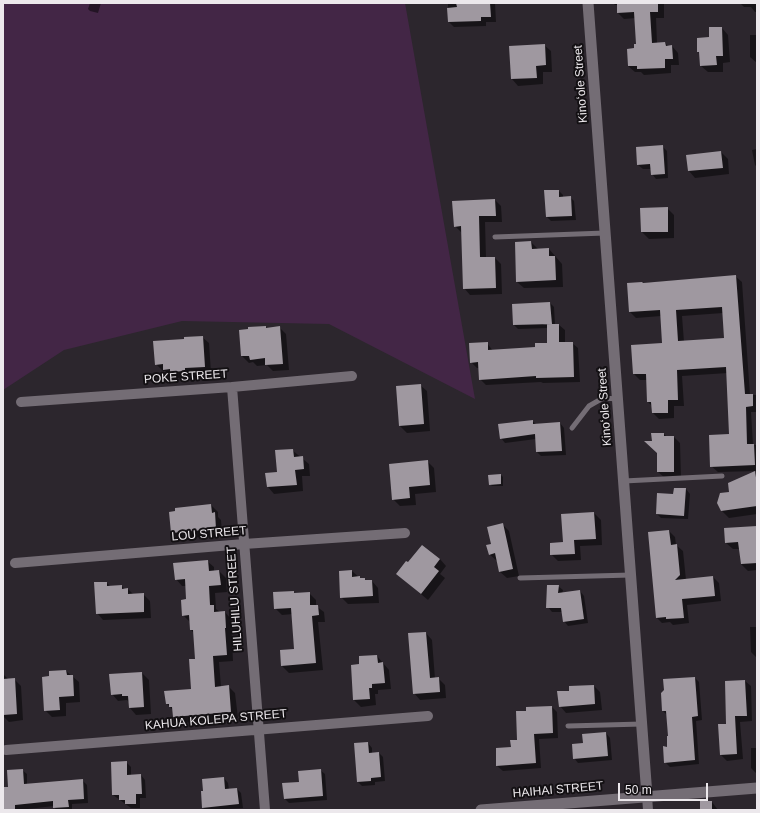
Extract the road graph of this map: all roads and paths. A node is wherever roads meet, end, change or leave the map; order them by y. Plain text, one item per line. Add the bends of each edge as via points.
1 (588, 3) edge
2 (605, 233) junction
3 (495, 237) dead end
4 (352, 376) dead end
5 (232, 387) junction
6 (618, 399) junction
7 (21, 402) dead end
8 (572, 428) dead end
9 (722, 476) dead end
10 (624, 481) junction
11 (405, 533) dead end
12 (244, 544) junction
13 (15, 563) dead end
14 (631, 575) junction
15 (520, 578) dead end
16 (428, 716) dead end
17 (642, 724) junction
18 (568, 726) dead end
19 (258, 730) junction
20 (6, 750) dead end
21 (757, 788) edge
22 (647, 796) junction
23 (265, 810) edge
24 (481, 810) edge
25 (648, 810) edge

1 - 2 street, Kinoʻole Street
2 - 3 lane
2 - 6 street, Kinoʻole Street
4 - 5 street, POKE STREET
5 - 7 street, POKE STREET
5 - 12 street, HILUHILU STREET
6 - 8 lane via 603,398 589,406
6 - 10 street, Kinoʻole Street
9 - 10 lane
10 - 14 street, Kinoʻole Street
11 - 12 street, LOU STREET
12 - 13 street, LOU STREET
12 - 19 street, HILUHILU STREET
14 - 15 lane
14 - 17 street, Kinoʻole Street
16 - 19 street, KAHUA KOLEPA STREET
17 - 18 lane
17 - 22 street, Kinoʻole Street
19 - 20 street, KAHUA KOLEPA STREET
19 - 23 street, HILUHILU STREET
21 - 22 street, HAIHAI STREET
22 - 24 street, HAIHAI STREET
22 - 25 street, Kinoʻole Street

